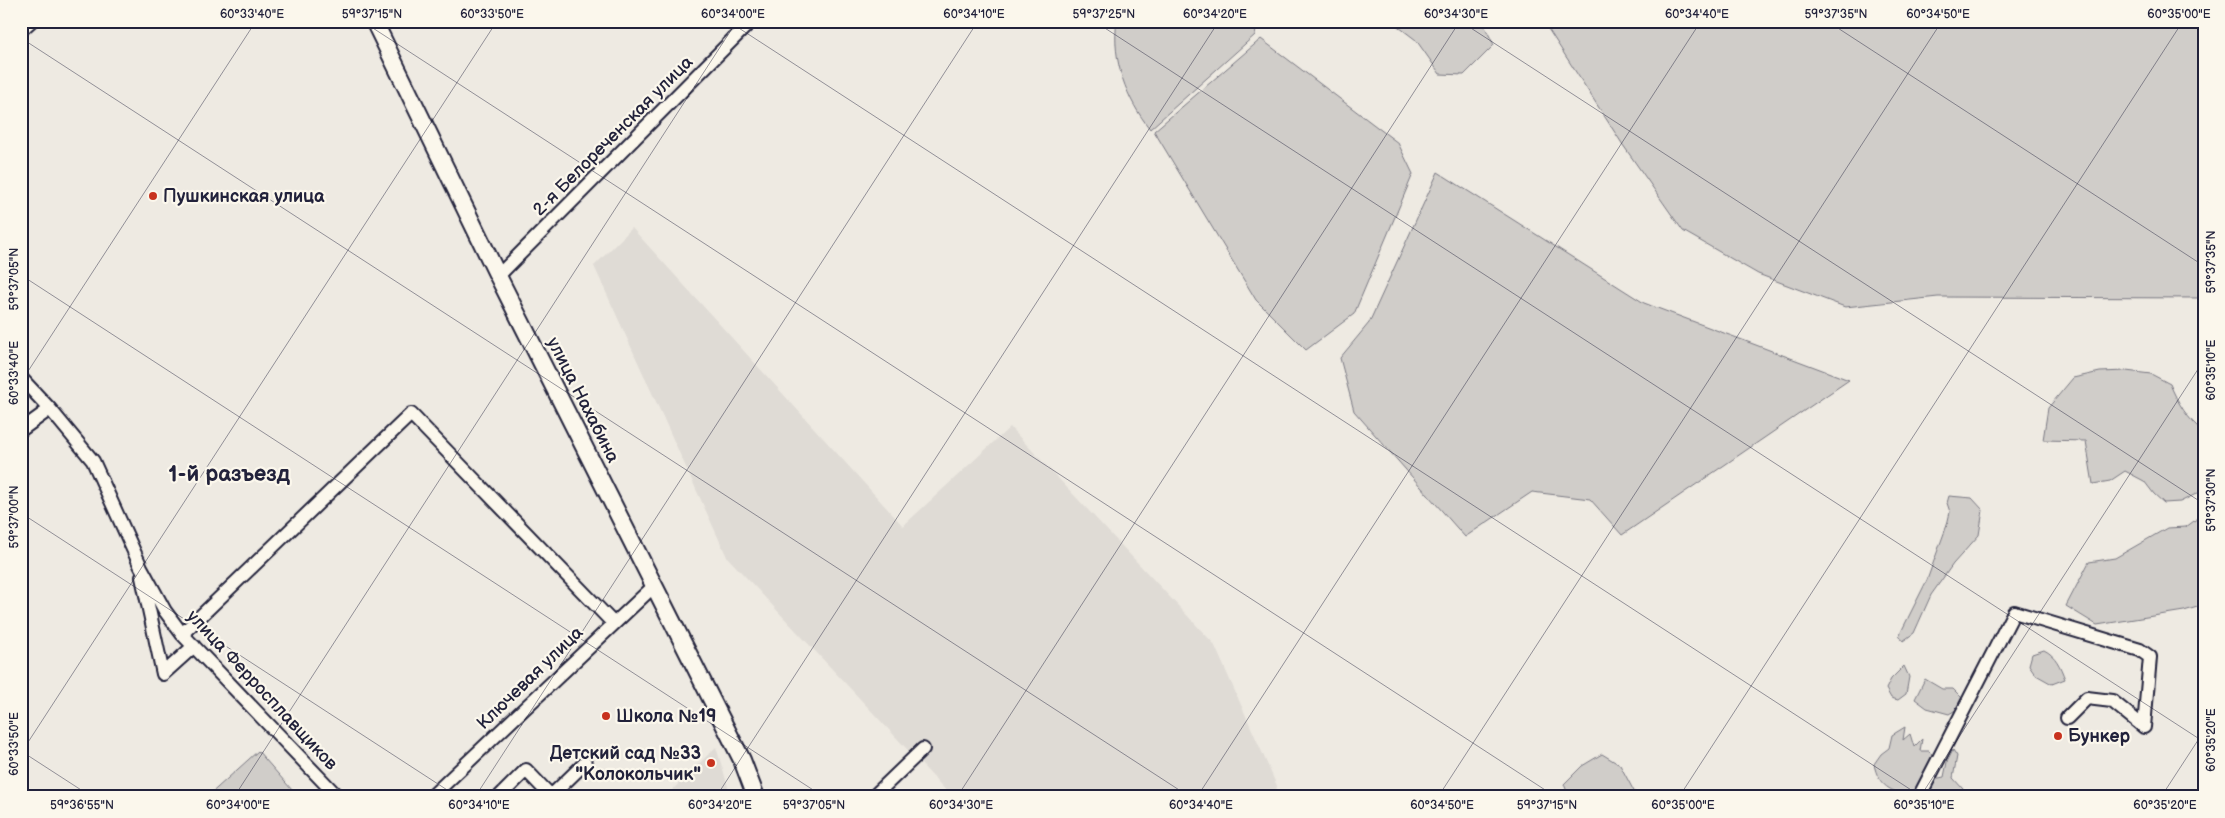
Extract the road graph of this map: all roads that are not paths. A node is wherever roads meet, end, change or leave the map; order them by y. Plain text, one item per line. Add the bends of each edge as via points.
1 (31, 21) edge
2 (374, 21) edge
3 (751, 21) edge
4 (21, 30) edge
5 (498, 276) junction
6 (21, 378) edge
7 (50, 409) junction
8 (21, 430) edge
9 (140, 567) junction
10 (654, 586) junction
11 (613, 623) junction
12 (182, 634) junction
13 (194, 646) junction
14 (2067, 718) dead end
15 (923, 749) dead end
16 (585, 763) dead end
17 (338, 797) edge
18 (431, 797) edge
19 (499, 797) edge
20 (756, 797) edge
21 (873, 797) edge
22 (1919, 797) edge

1 - 4 street
2 - 5 main road, улица Нахабина
3 - 5 street, 2-я Белореченская улица
5 - 10 main road, улица Нахабина
6 - 7 street, улица Ферросплавщиков
7 - 8 street
7 - 9 street, улица Ферросплавщиков via 93,461
9 - 12 street, улица Ферросплавщиков
9 - 13 street via 163,674
10 - 11 street, Ключевая улица
10 - 20 main road, улица Нахабина via 742,760
11 - 12 street via 411,414
11 - 18 street, Ключевая улица
12 - 13 street, улица Ферросплавщиков
13 - 17 street, улица Ферросплавщиков
14 - 22 street via 2087,698 2112,702 2144,727 2150,657 2140,650 2014,612
15 - 21 street
16 - 19 street via 551,796 526,770

